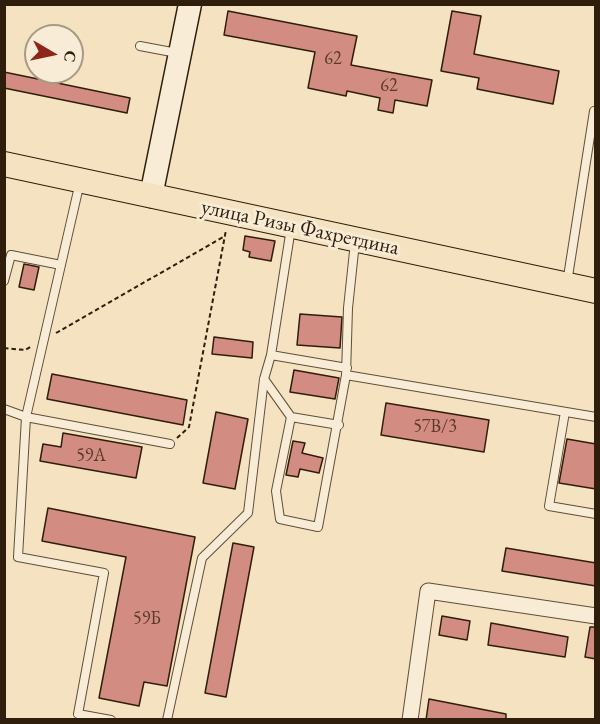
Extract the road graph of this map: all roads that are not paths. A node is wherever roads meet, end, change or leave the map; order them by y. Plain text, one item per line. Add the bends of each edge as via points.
1 (190, 4) edge
2 (140, 46) dead end
3 (180, 54) junction
4 (594, 111) dead end
5 (4, 164) edge
6 (80, 180) junction
7 (151, 196) junction
8 (291, 226) junction
9 (356, 240) junction
10 (61, 266) junction
11 (4, 281) edge
12 (567, 285) junction
13 (596, 291) edge
14 (271, 356) junction
15 (346, 371) junction
16 (264, 379) junction
17 (4, 409) edge
18 (565, 412) junction
19 (26, 417) junction
20 (291, 417) junction
21 (596, 417) edge
22 (339, 425) junction
23 (170, 444) road end
24 (596, 514) edge
25 (596, 616) edge
26 (111, 720) edge
27 (167, 720) edge
28 (410, 720) edge

1 - 3 street
2 - 3 lane
3 - 7 street
4 - 12 lane
5 - 6 main road, улица Ризы Фахретдина
6 - 7 main road, улица Ризы Фахретдина
6 - 10 lane
7 - 8 main road, улица Ризы Фахретдина via 227,224
8 - 9 main road, улица Ризы Фахретдина
8 - 14 lane
9 - 12 main road, улица Ризы Фахретдина
9 - 15 lane
10 - 11 lane via 11,255
10 - 19 lane
12 - 13 main road, улица Ризы Фахретдина
14 - 15 lane
14 - 16 lane
15 - 18 lane
15 - 22 lane
16 - 20 lane
16 - 27 lane via 248,513 202,558
17 - 19 lane
18 - 21 lane
18 - 24 lane via 549,506
19 - 23 lane
19 - 26 lane via 18,557 104,573 78,714
20 - 22 lane
20 - 22 lane via 276,491 280,519 318,527
25 - 28 street via 428,591

